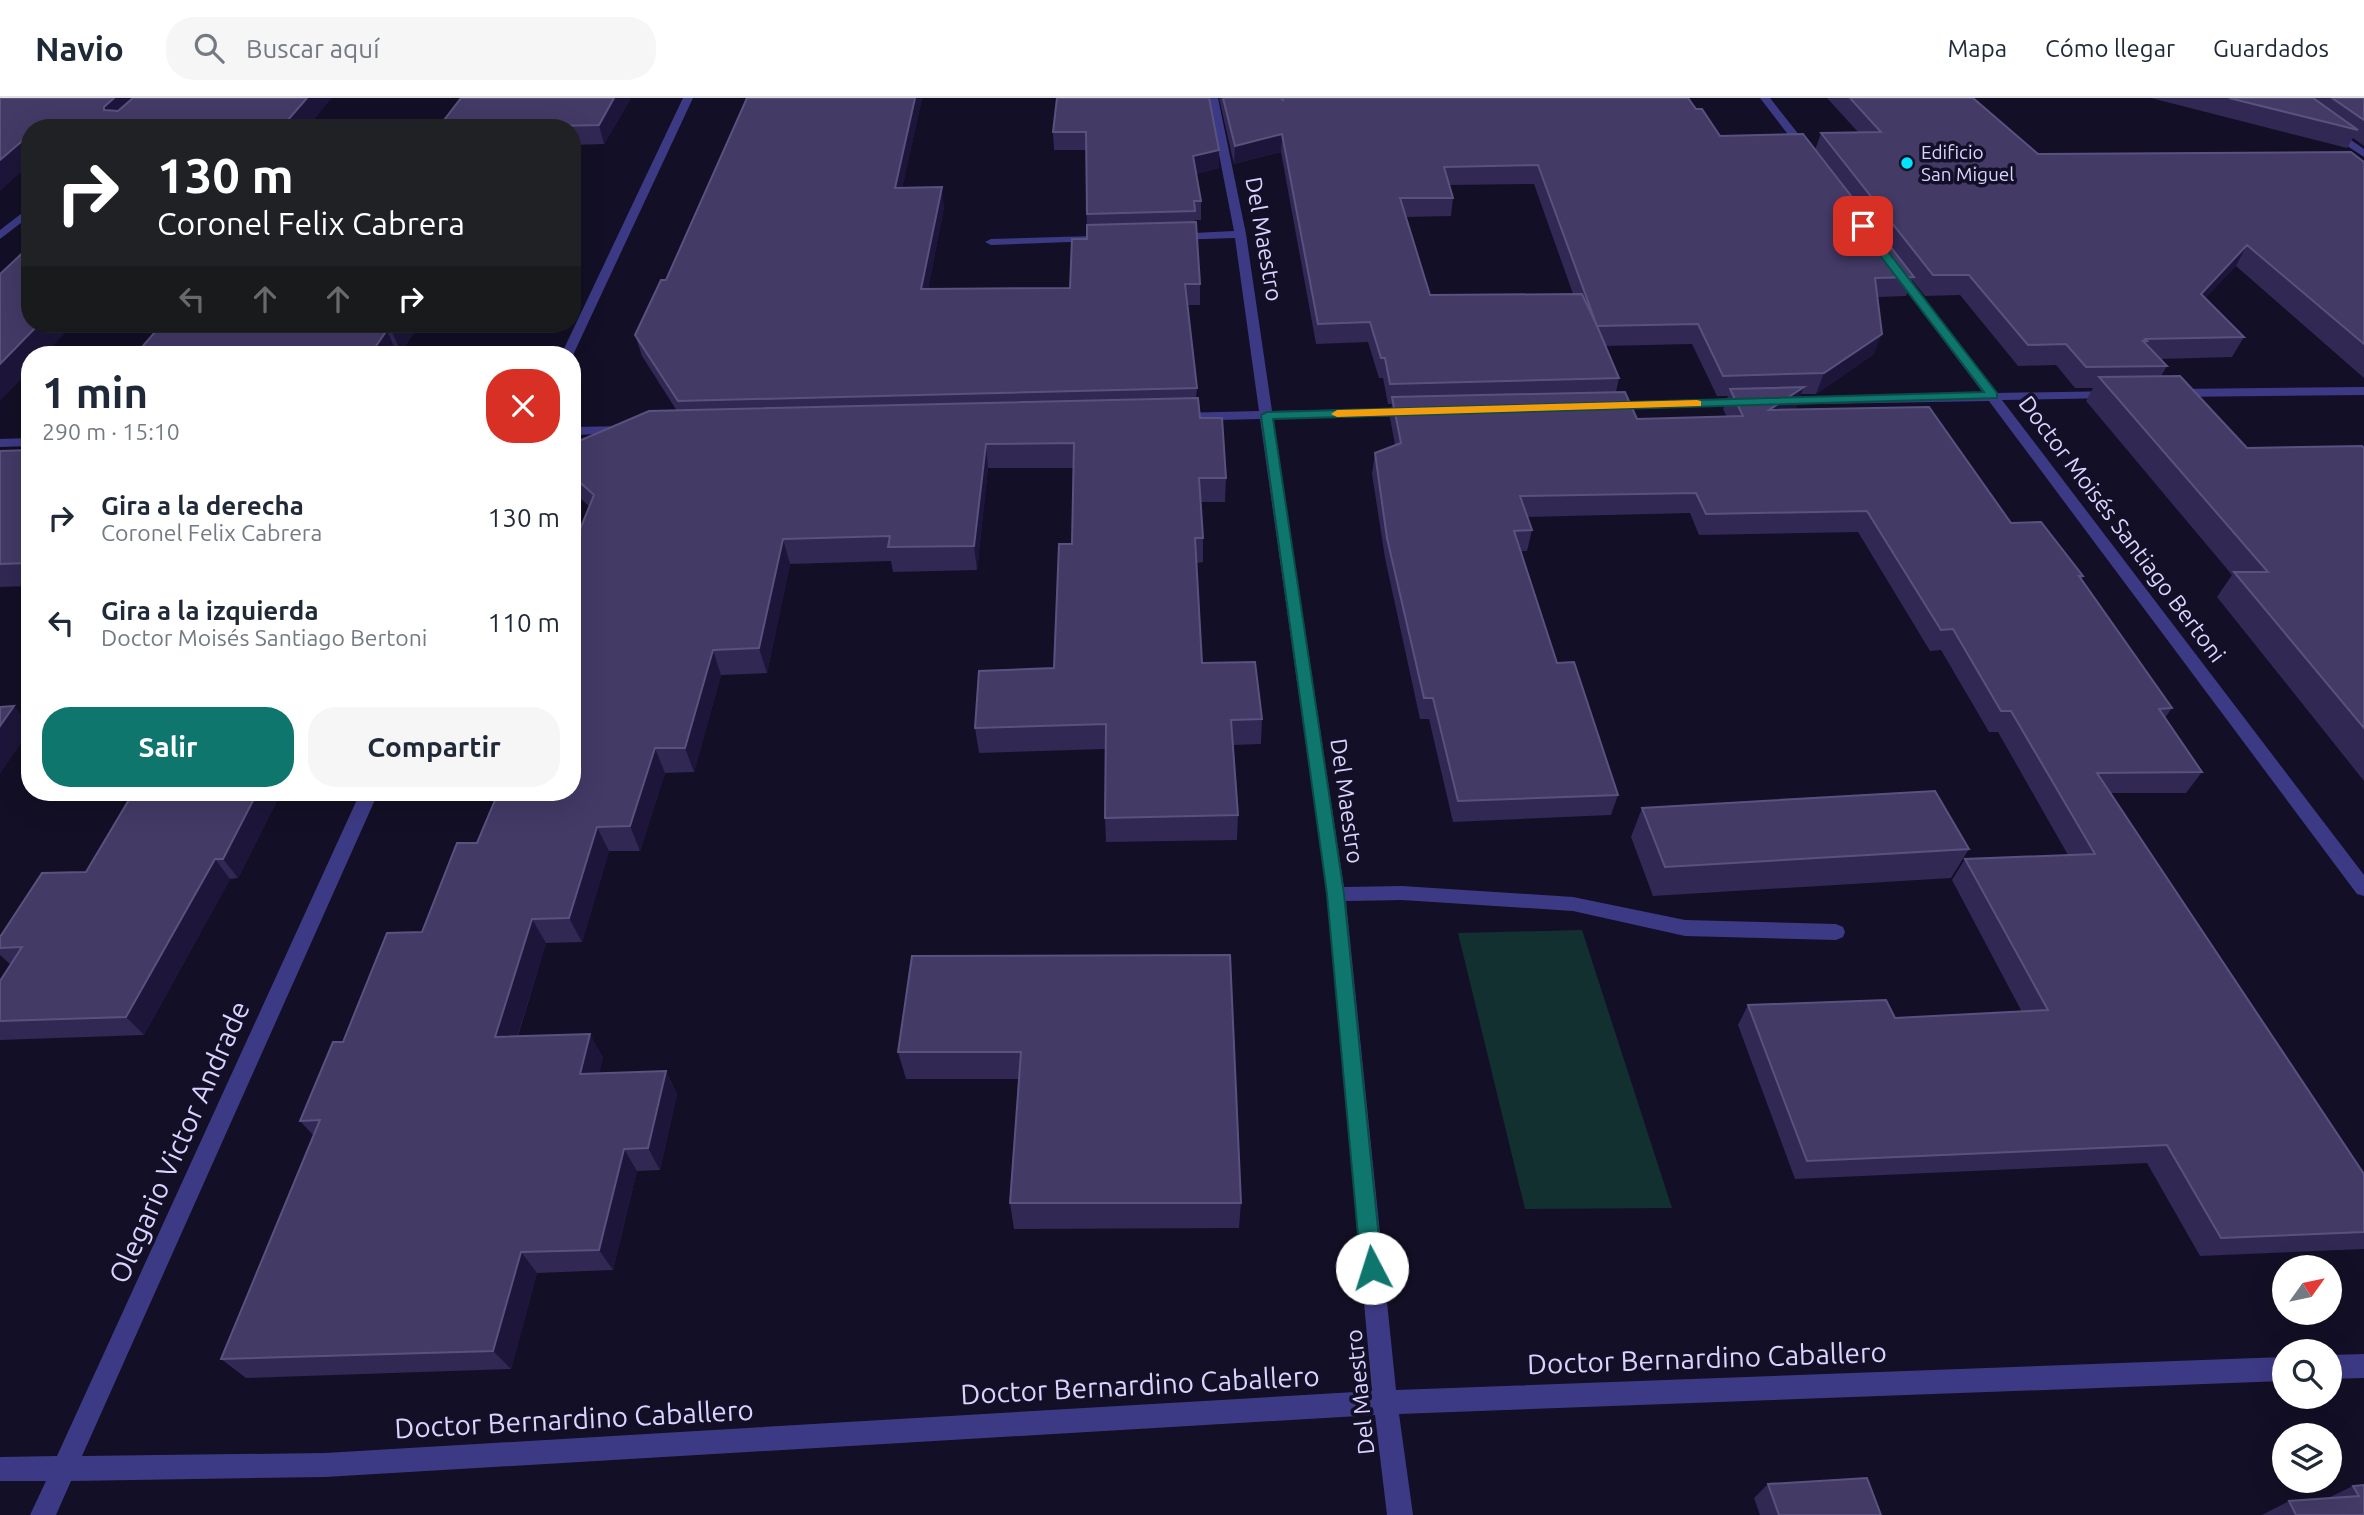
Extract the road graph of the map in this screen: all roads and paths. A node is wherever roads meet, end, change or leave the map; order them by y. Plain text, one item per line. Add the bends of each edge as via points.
1 (688, 98) edge
2 (1213, 98) edge
3 (1765, 98) edge
4 (2320, 122) edge
5 (2364, 154) edge
6 (1816, 164) edge
7 (21, 218) edge
8 (1240, 234) junction
9 (0, 236) edge
10 (1163, 238) edge
11 (1110, 239) edge
12 (991, 242) dead end
13 (1883, 252) edge
14 (581, 325) edge
15 (2364, 391) edge
16 (2129, 394) edge
17 (2156, 394) edge
18 (1993, 396) junction
19 (1588, 407) edge
20 (1420, 411) edge
21 (1267, 415) junction
22 (1170, 418) edge
23 (642, 429) edge
24 (581, 431) edge
25 (21, 442) edge
26 (0, 443) edge
27 (365, 801) edge
28 (2364, 889) edge
29 (1336, 894) junction
30 (1836, 932) dead end
31 (2364, 1366) edge
32 (2342, 1367) edge
33 (2272, 1368) edge
34 (1385, 1402) junction
35 (65, 1468) junction
36 (0, 1469) edge
37 (43, 1515) edge
38 (1400, 1515) edge

1 - 14 street
2 - 8 street, Del Maestro
3 - 6 street
4 - 5 street
7 - 9 street
8 - 10 street
8 - 21 street, Del Maestro
11 - 12 street
13 - 18 street, Doctor Moisés Santiago Bertoni
15 - 17 street
16 - 18 street
18 - 19 street
18 - 28 street, Doctor Moisés Santiago Bertoni
20 - 21 street
21 - 22 street
21 - 29 street, Del Maestro
23 - 24 street
25 - 26 street
27 - 35 street, Olegario Victor Andrade
29 - 30 street via 1402,893 1573,904 1685,928
29 - 34 street, Del Maestro
31 - 32 street
33 - 34 street, Doctor Bernardino Caballero
34 - 35 street, Doctor Bernardino Caballero via 325,1465
34 - 38 street, Del Maestro
35 - 36 street, Doctor Bernardino Caballero
35 - 37 street, Olegario Victor Andrade

